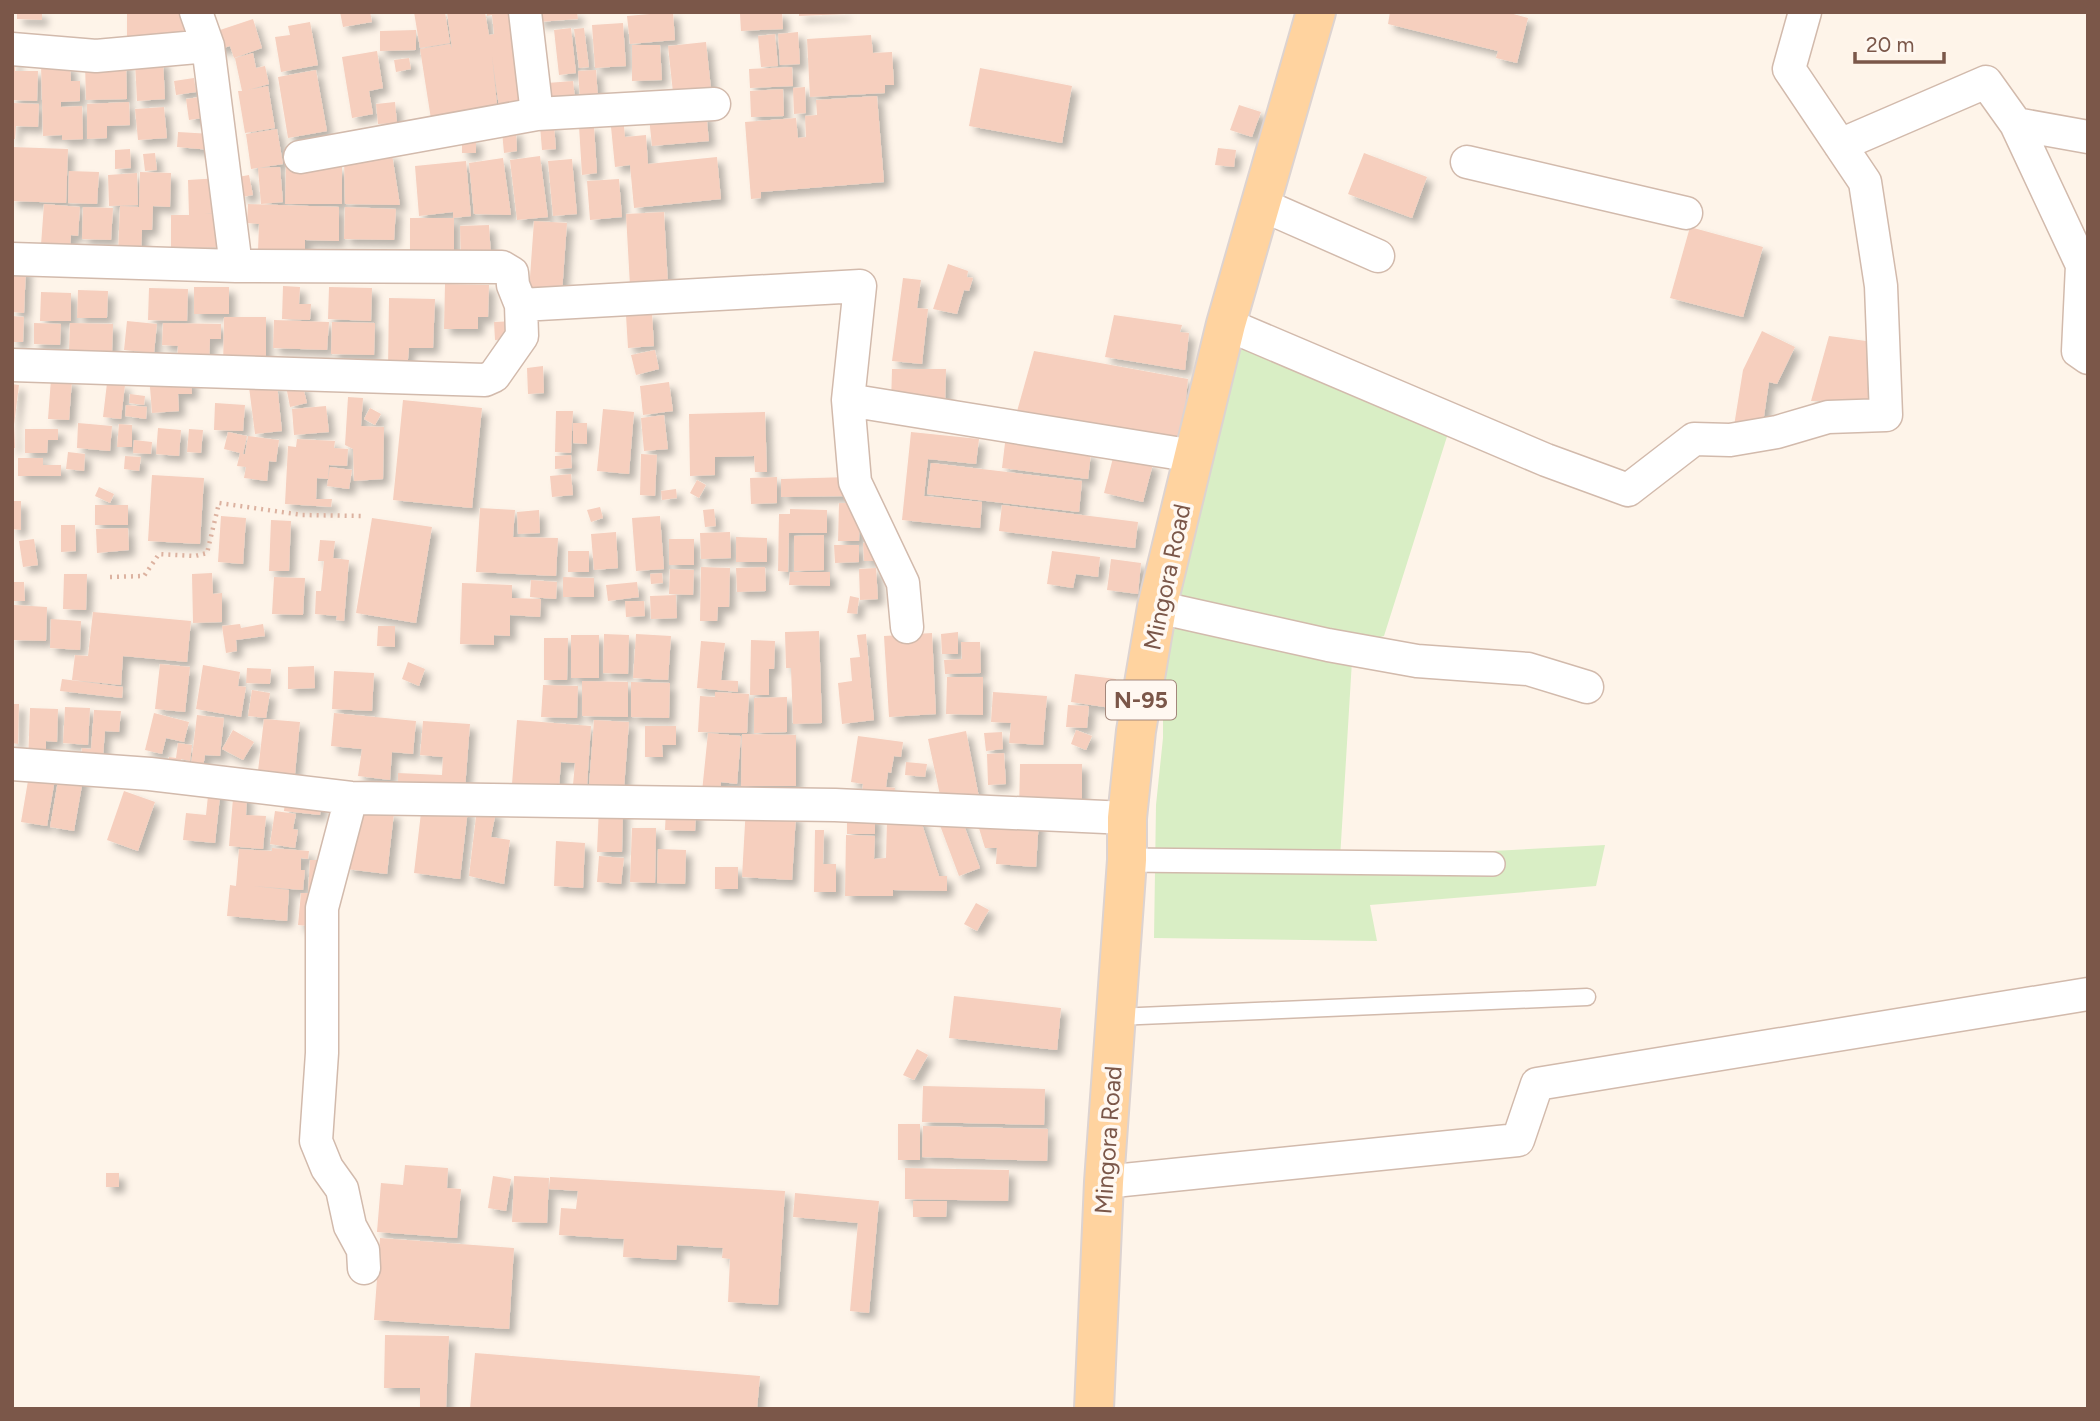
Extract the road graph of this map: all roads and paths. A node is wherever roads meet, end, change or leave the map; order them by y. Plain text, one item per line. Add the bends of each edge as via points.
1 (196, 12) edge
2 (525, 12) edge
3 (1316, 12) edge
4 (1805, 12) edge
5 (208, 46) junction
6 (12, 49) edge
7 (714, 104) dead end
8 (537, 114) junction
9 (2016, 124) junction
10 (2088, 137) edge
11 (1840, 145) junction
12 (300, 157) dead end
13 (1467, 162) dead end
14 (1260, 204) junction
15 (1686, 213) dead end
16 (1378, 256) dead end
17 (12, 259) edge
18 (236, 266) junction
19 (521, 305) junction
20 (1226, 324) junction
21 (2088, 358) edge
22 (12, 365) edge
23 (848, 400) junction
24 (1194, 456) junction
25 (364, 516) dead end
26 (110, 577) dead end
27 (1157, 607) junction
28 (907, 627) dead end
29 (1587, 687) dead end
30 (12, 764) edge
31 (351, 798) junction
32 (1127, 818) junction
33 (1127, 860) junction
34 (1493, 864) dead end
35 (2088, 994) edge
36 (1587, 997) dead end
37 (1116, 1017) junction
38 (1104, 1182) junction
39 (364, 1268) dead end
40 (1094, 1409) edge

1 - 5 street
2 - 8 street
3 - 14 main road, Mingora Road / N-95
4 - 11 street via 1789,69
5 - 6 street via 96,55
5 - 18 street
7 - 8 street
8 - 12 street
9 - 10 street
9 - 11 street via 1986,82
9 - 21 street via 2082,265 2078,351
11 - 20 street via 1865,182 1881,286 1886,415 1828,417 1730,440 1694,439 1628,490 1546,460
13 - 15 street
14 - 16 street
14 - 20 main road, Mingora Road / N-95
17 - 18 street
18 - 19 street via 502,267 512,272
19 - 22 street via 522,336 494,376 485,380
19 - 23 street via 860,286
20 - 24 main road, Mingora Road / N-95
23 - 24 street
23 - 28 street via 855,482 903,583
24 - 27 main road, Mingora Road / N-95
25 - 26 path via 302,515 219,503 207,553 159,554 144,576
27 - 29 street via 1417,661 1528,668
27 - 32 main road, Mingora Road / N-95
30 - 31 street via 149,774
31 - 32 street via 835,805
31 - 39 street via 322,908 322,1053 316,1141 342,1189 350,1226 363,1250
32 - 33 main road, Mingora Road / N-95
33 - 34 street
33 - 37 main road, Mingora Road / N-95
35 - 38 street via 1537,1084 1518,1140
36 - 37 lane
37 - 38 main road, Mingora Road / N-95
38 - 40 main road, Mingora Road / N-95

